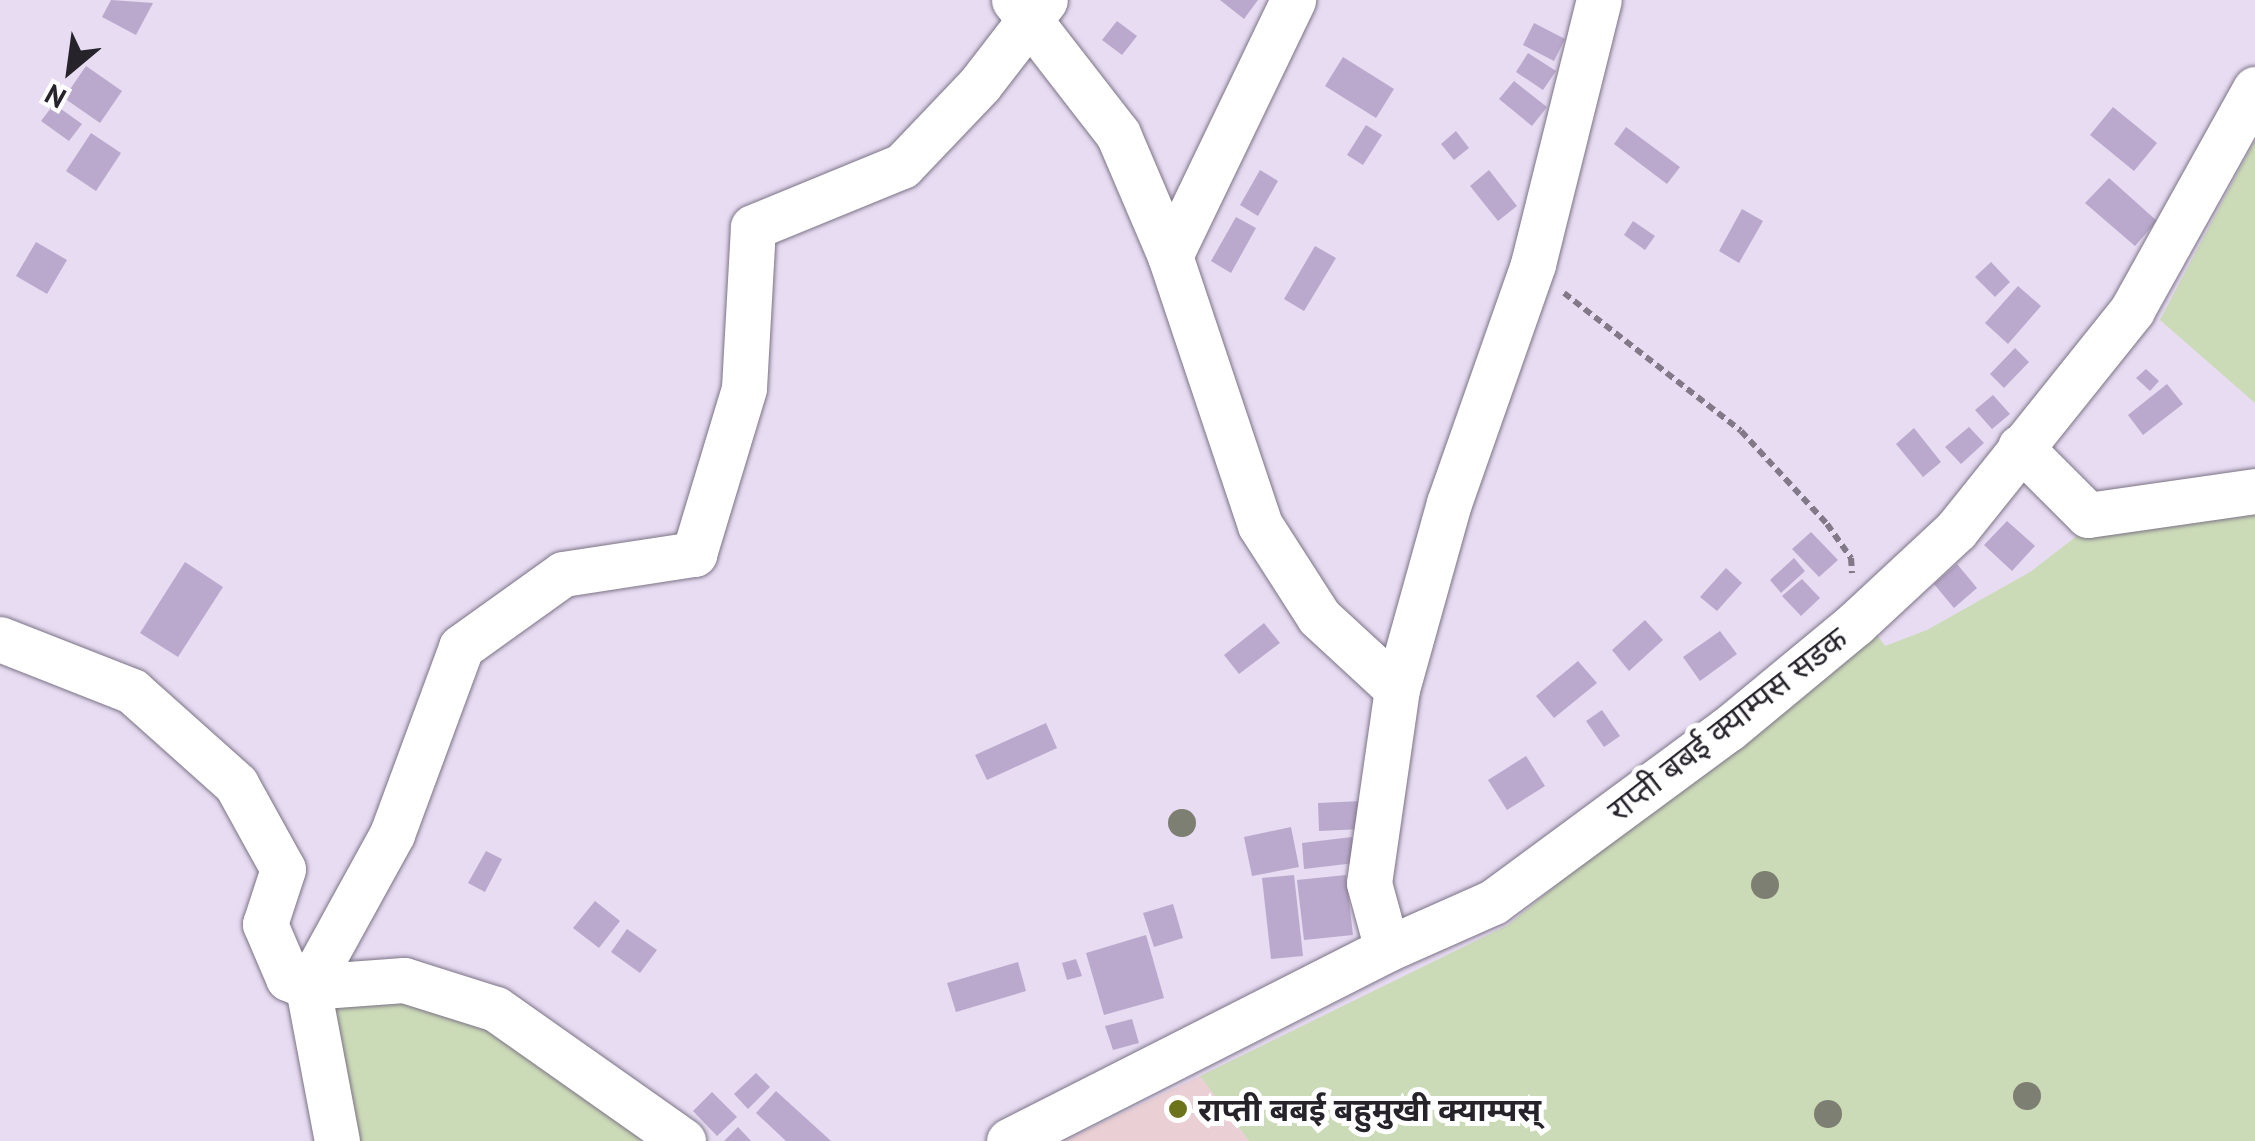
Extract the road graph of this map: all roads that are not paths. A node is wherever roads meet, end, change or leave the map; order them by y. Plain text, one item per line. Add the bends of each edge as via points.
1 (1293, 0) edge
2 (1599, 0) edge
3 (1029, 6) edge
4 (2255, 89) edge
5 (1170, 256) junction
6 (2020, 447) junction
7 (2255, 491) edge
8 (0, 639) edge
9 (1397, 689) junction
10 (1387, 949) junction
11 (308, 987) junction
12 (337, 1141) edge
13 (683, 1141) edge
14 (1009, 1141) edge

1 - 5 street
2 - 9 street via 1533,264 1448,503
3 - 5 street via 1118,134
3 - 11 street via 980,84 902,166 753,227 744,388 694,554 564,574 461,646 392,834
4 - 6 street, राप्ती बबई क्याम्पस सडक via 2132,310
5 - 9 street via 1260,525 1319,617
6 - 7 street via 2088,515
6 - 10 street, राप्ती बबई क्याम्पस सडक via 1956,530 1728,729 1493,902
8 - 11 street via 132,690 236,784 282,869 265,924 288,978
9 - 10 street via 1370,883
10 - 14 street, राप्ती बबई क्याम्पस सडक
11 - 12 street
11 - 13 street via 404,980 496,1009

